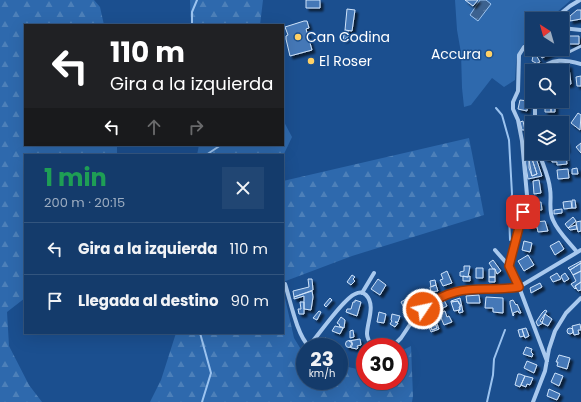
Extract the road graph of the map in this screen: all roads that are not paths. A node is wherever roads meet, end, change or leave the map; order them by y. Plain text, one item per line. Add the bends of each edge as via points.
1 (580, 0) edge
2 (563, 12) edge
3 (569, 29) edge
4 (581, 30) edge
5 (525, 46) edge
6 (581, 46) edge
7 (569, 52) edge
8 (549, 64) edge
9 (581, 64) edge
10 (541, 160) edge
11 (495, 250) dead end
12 (579, 251) edge
13 (509, 266) junction
14 (374, 273) dead end
15 (285, 284) dead end
16 (519, 287) junction
17 (362, 293) junction
18 (581, 298) edge
19 (304, 338) edge
20 (316, 338) edge
21 (368, 338) edge
22 (401, 338) edge
23 (547, 361) junction
24 (533, 402) edge

1 - 2 street
3 - 4 street
5 - 13 street via 519,55 518,91 513,109 522,142 527,194
6 - 7 lane
8 - 9 street via 567,61
10 - 12 street via 551,190 550,213 556,227
11 - 13 street
12 - 16 street
13 - 16 street
14 - 17 street
15 - 19 street via 295,320
16 - 22 street via 503,290 466,289 439,298 415,317
16 - 23 street
17 - 20 street via 348,298
17 - 21 street via 370,300 371,305
18 - 23 street via 570,307 558,325
23 - 24 street

